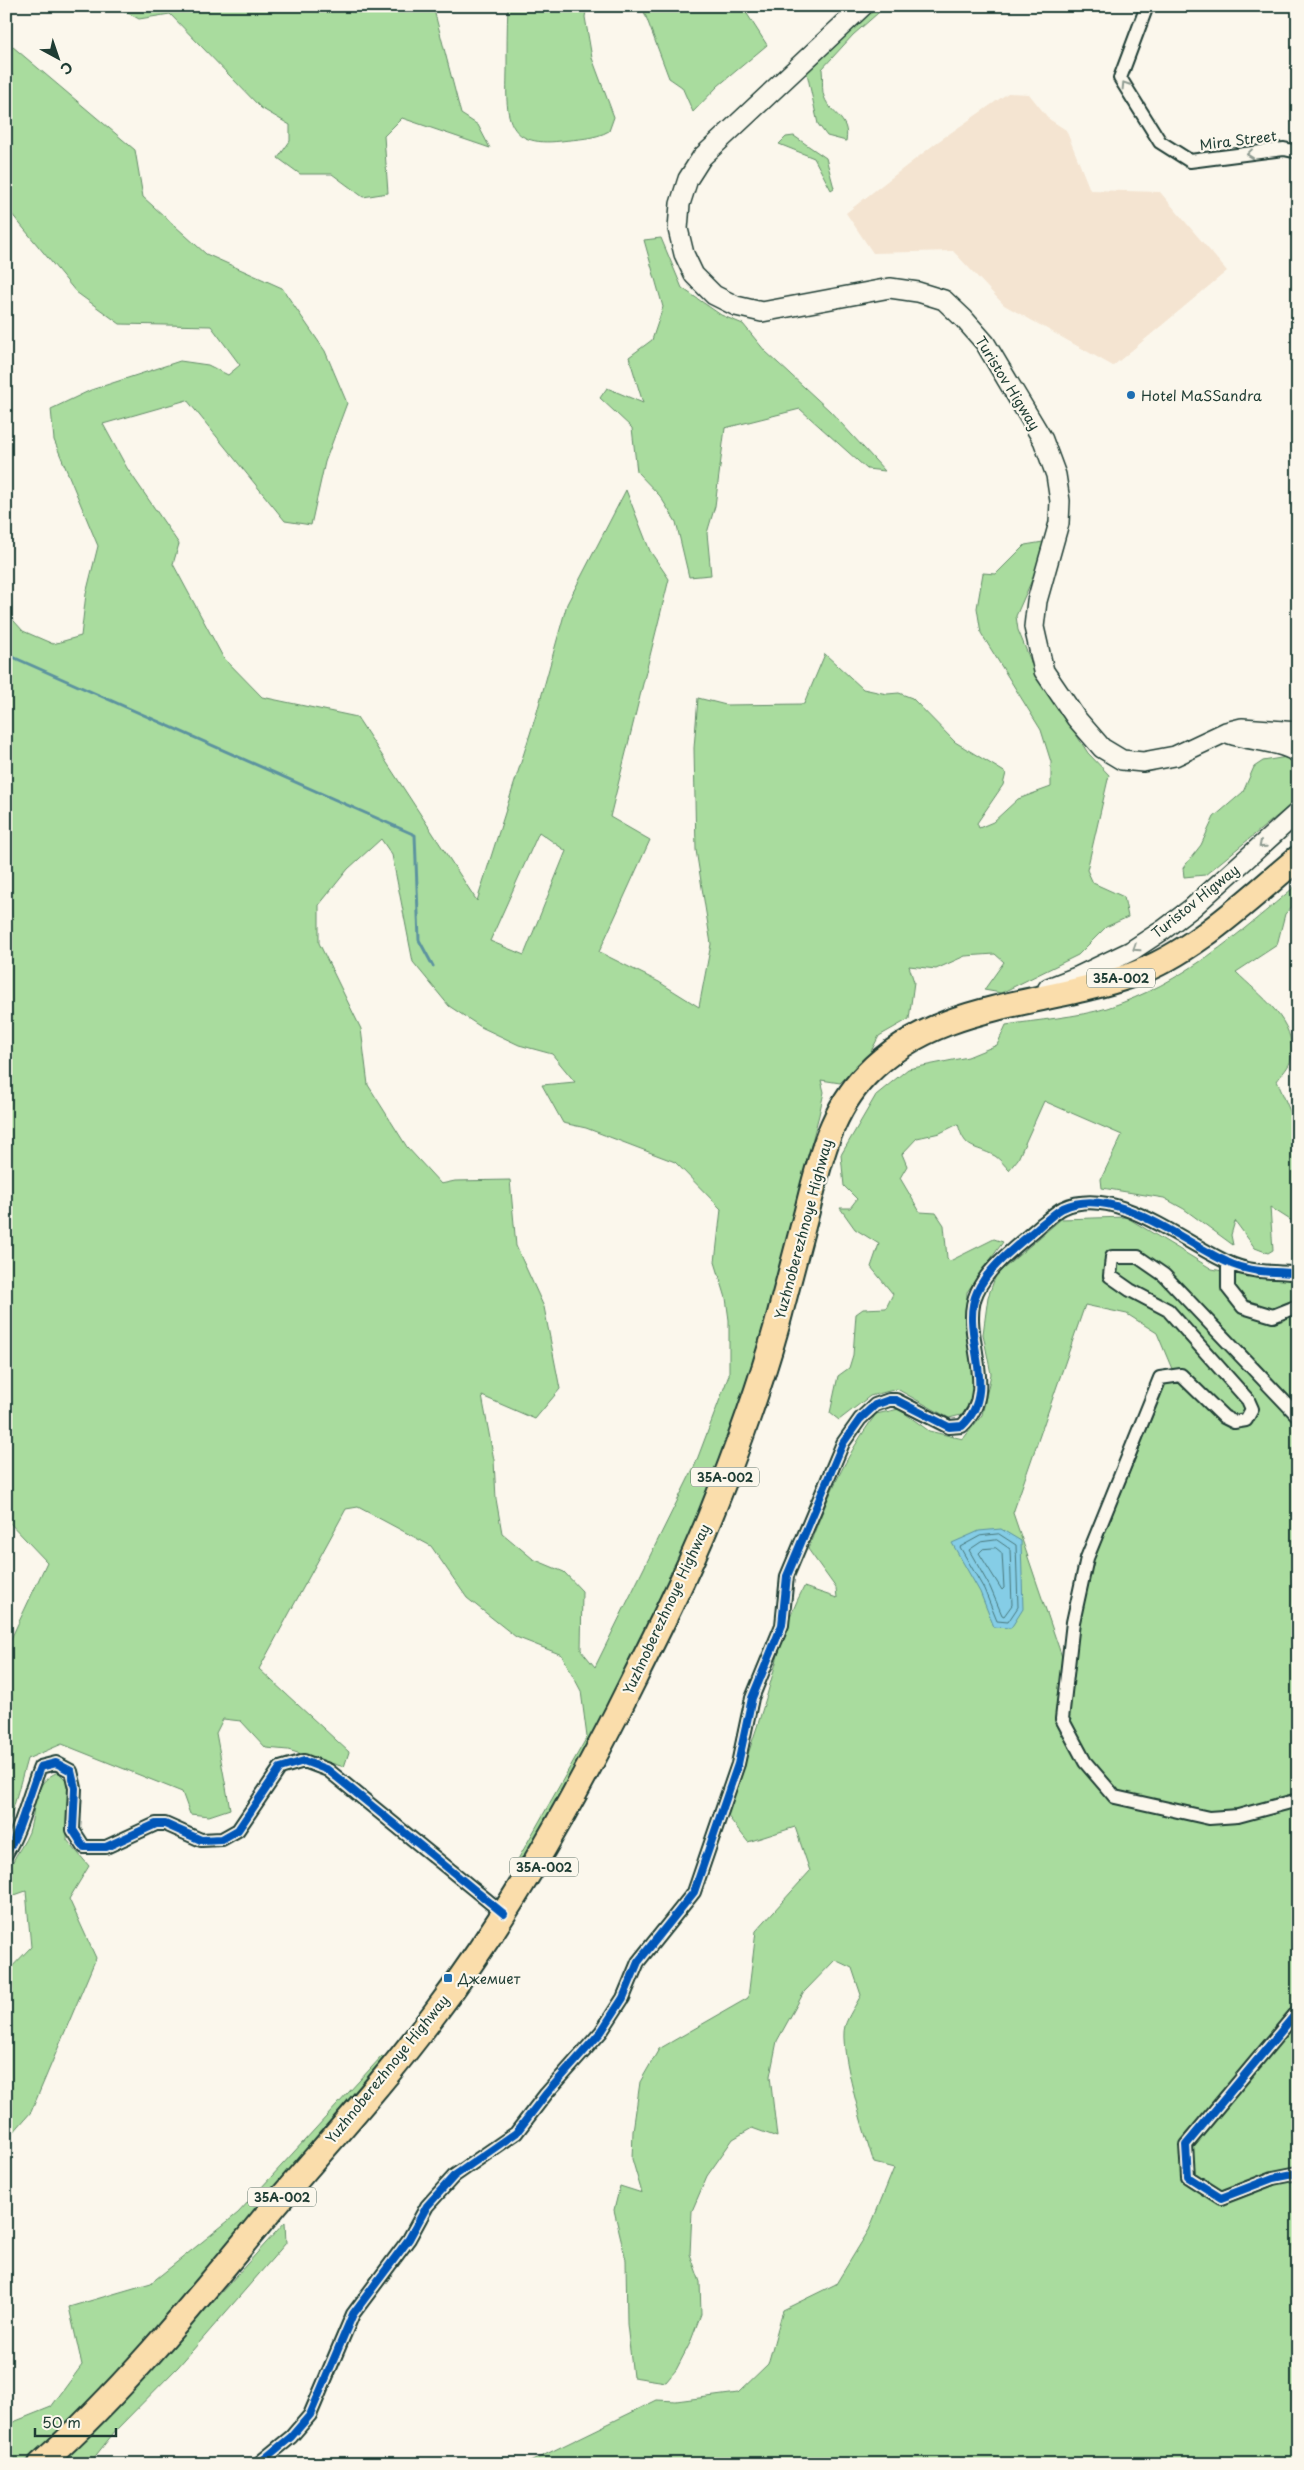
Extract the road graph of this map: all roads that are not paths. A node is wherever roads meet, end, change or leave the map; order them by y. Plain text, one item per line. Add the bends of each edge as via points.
1 (863, 6) edge
2 (1147, 6) edge
3 (1298, 152) edge
4 (1226, 732) junction
5 (1298, 732) edge
6 (1298, 753) edge
7 (1298, 812) edge
8 (1298, 858) edge
9 (1298, 868) edge
10 (998, 1006) junction
11 (1228, 1263) junction
12 (1298, 1270) edge
13 (1298, 1306) edge
14 (1298, 1416) edge
15 (1298, 1800) edge
16 (6, 1854) edge
17 (524, 1892) junction
18 (502, 1917) junction
19 (489, 1952) junction
20 (1298, 2011) edge
21 (1298, 2172) edge
22 (41, 2464) edge
23 (54, 2464) edge
24 (258, 2464) edge

1 - 4 main road, Turistov Higway via 702,157 688,179 680,204 678,229 684,254 694,275 714,295 736,306 762,312 890,288 944,300 985,343 1043,440 1056,475 1059,523 1037,601 1034,627 1044,670 1060,697 1102,748 1122,760 1159,761
3 -> 2 street, Mira Street via 1284,149 1190,161 1160,142 1120,78
4 - 5 main road, Turistov Higway via 1242,728
4 - 6 main road
7 -> 10 main road, Turistov Higway via 1192,908 1131,951 1079,976
8 - 10 highway, Yuzhnoberezhnoye Highway / 35А-002 via 1170,957 1137,973 1102,984
9 - 17 highway, Yuzhnoberezhnoye Highway / 35А-002 via 1173,965 1106,994 972,1025 941,1036 901,1059 860,1096 848,1112 832,1154 776,1360 726,1504 634,1698 574,1814
10 - 17 highway, Yuzhnoberezhnoye Highway / 35А-002 via 914,1038 865,1076 841,1108 822,1152 772,1340 711,1515 649,1650
11 - 12 street via 1260,1272 1294,1273
11 - 13 street via 1228,1288 1243,1307 1273,1316
11 - 24 street via 1163,1226 1113,1204 1075,1204 1062,1208 990,1272 977,1292 972,1310 980,1383 978,1403 971,1418 962,1426 948,1427 896,1400 875,1404 860,1419 843,1443 788,1576 782,1625 752,1698 738,1764 694,1892 638,1962 623,1998 601,2032 516,2133 454,2176 427,2206 409,2239 353,2314 310,2415 291,2437
14 - 15 street via 1164,1275 1138,1257 1112,1257 1110,1276 1168,1310 1248,1400 1252,1409 1246,1420 1234,1422 1224,1417 1181,1375 1160,1378 1087,1558 1073,1622 1062,1719 1084,1762 1114,1797 1209,1818 1238,1816
16 - 18 street via 15,1840 40,1767 56,1763 71,1771 75,1788 73,1830 84,1847 106,1847 156,1824 165,1824 201,1840 222,1839 238,1830 280,1768 304,1761 328,1770
17 - 18 highway, Yuzhnoberezhnoye Highway / 35А-002
17 - 19 highway, Yuzhnoberezhnoye Highway / 35А-002 via 512,1921
18 - 19 highway via 488,1946
18 - 22 highway, Yuzhnoberezhnoye Highway / 35А-002 via 428,2024 224,2267 109,2398
19 - 23 highway, Yuzhnoberezhnoye Highway / 35А-002 via 435,2030 229,2273 115,2404
20 - 21 street via 1186,2145 1188,2176 1221,2198

